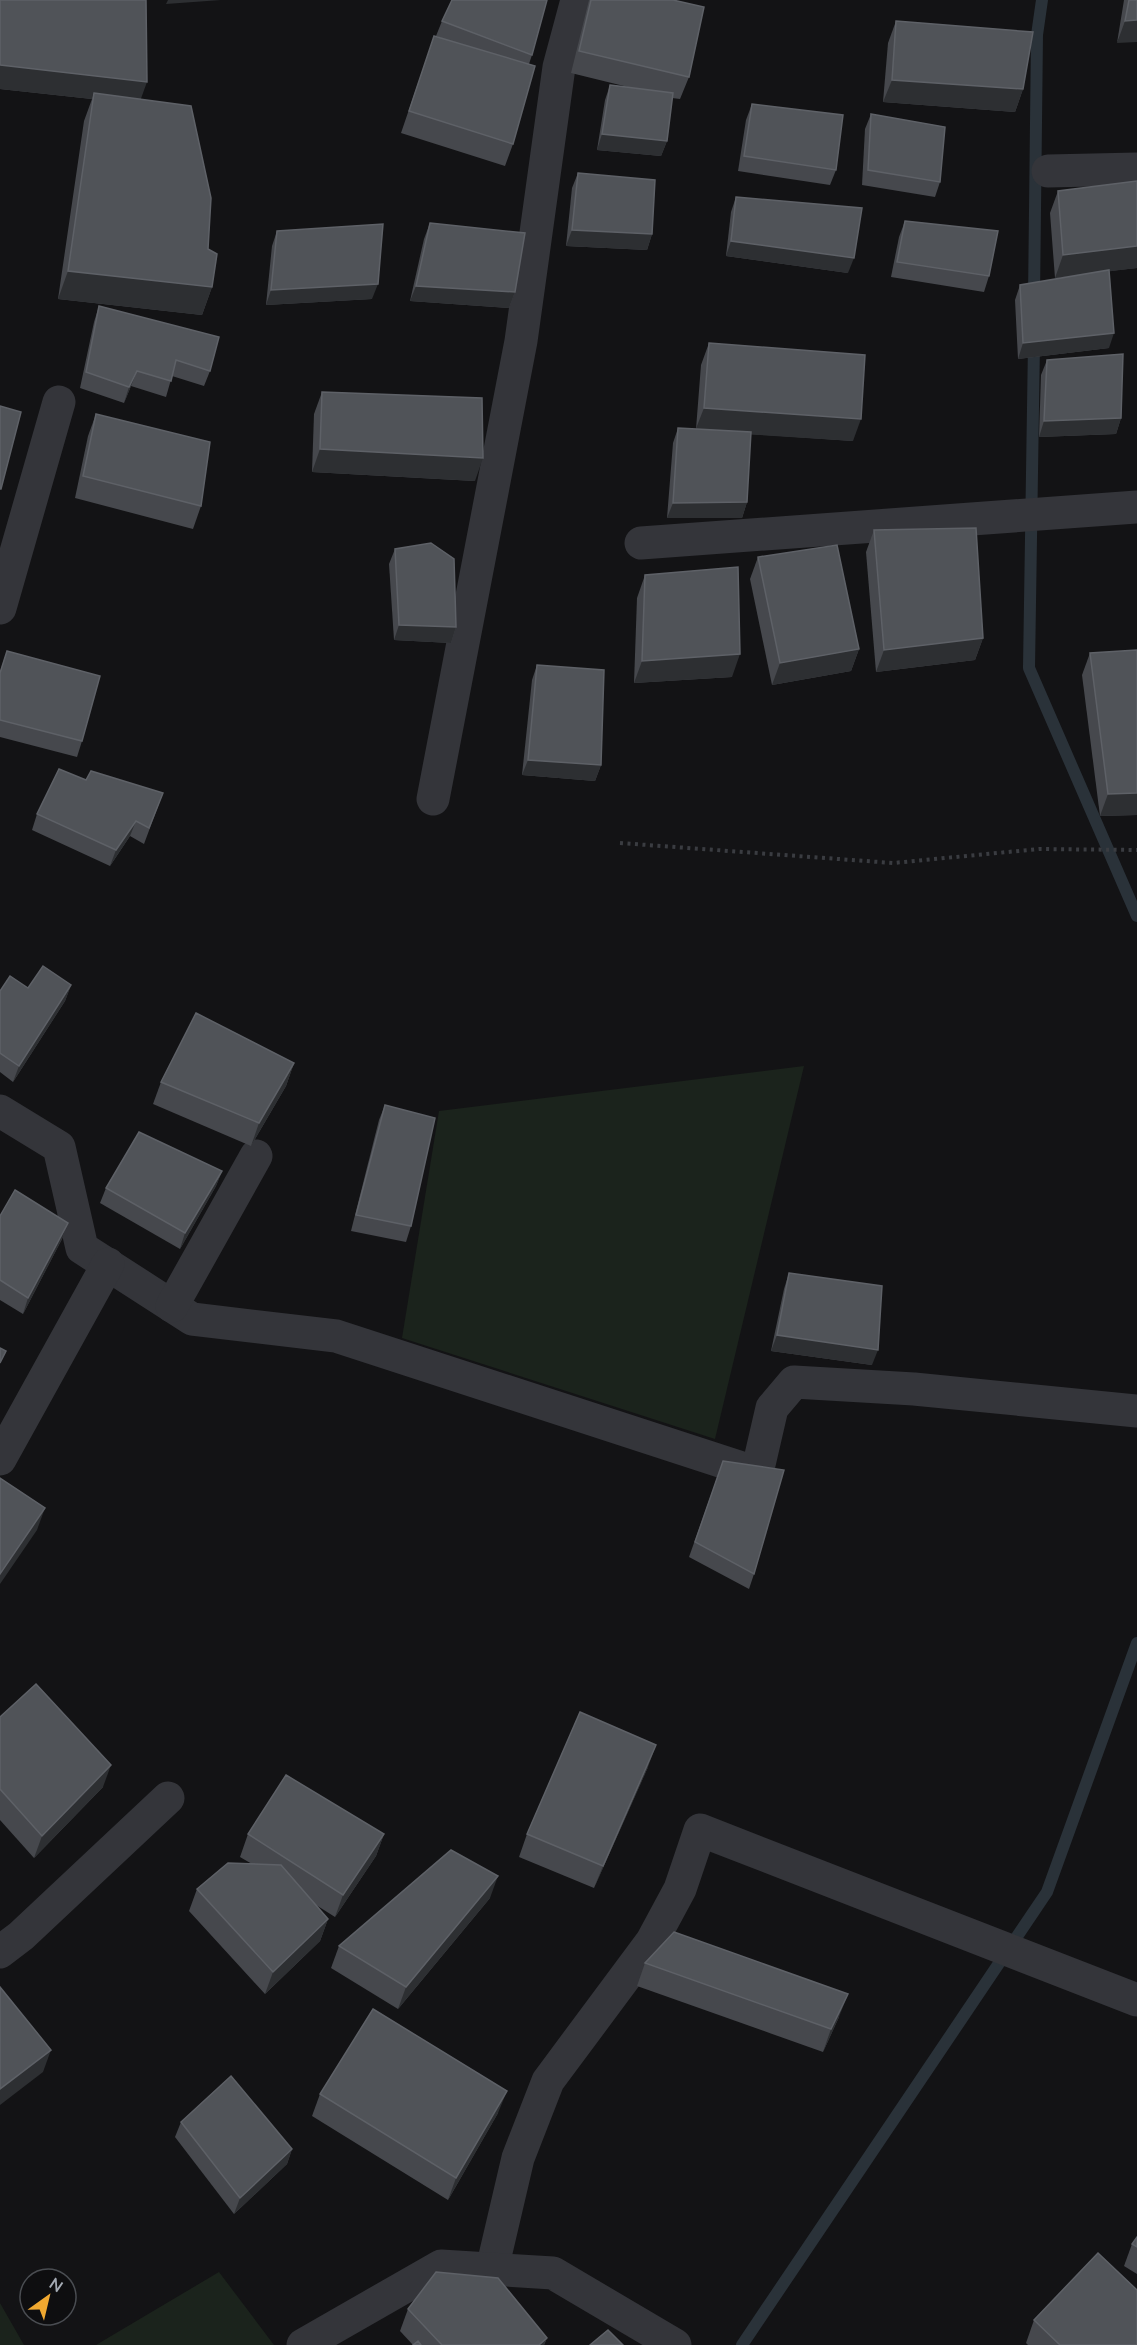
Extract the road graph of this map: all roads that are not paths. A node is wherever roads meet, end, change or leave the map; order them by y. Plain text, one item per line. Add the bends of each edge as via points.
1 (577, 0) edge
2 (1137, 169) edge
3 (1048, 171) dead end
4 (59, 402) dead end
5 (1137, 507) edge
6 (641, 543) dead end
7 (8, 548) edge
8 (0, 608) edge
9 (433, 799) dead end
10 (0, 1111) edge
11 (256, 1156) dead end
12 (108, 1264) junction
13 (172, 1306) junction
14 (1137, 1411) edge
15 (0, 1459) edge
16 (168, 1798) dead end
17 (0, 1952) edge
18 (1137, 2000) edge
19 (492, 2270) junction
20 (303, 2345) edge
21 (675, 2345) edge

1 - 9 street via 559,67 522,341
2 - 3 street
4 - 7 street
5 - 6 street
7 - 8 street
10 - 12 street via 59,1147 82,1248
11 - 13 street
12 - 13 street
12 - 15 street
13 - 14 street via 192,1319 336,1336 757,1473 772,1408 794,1382 914,1389
16 - 17 street
18 - 19 street via 700,1830 680,1889 652,1941 548,2081 518,2158
19 - 20 street via 441,2266
19 - 21 street via 553,2273

